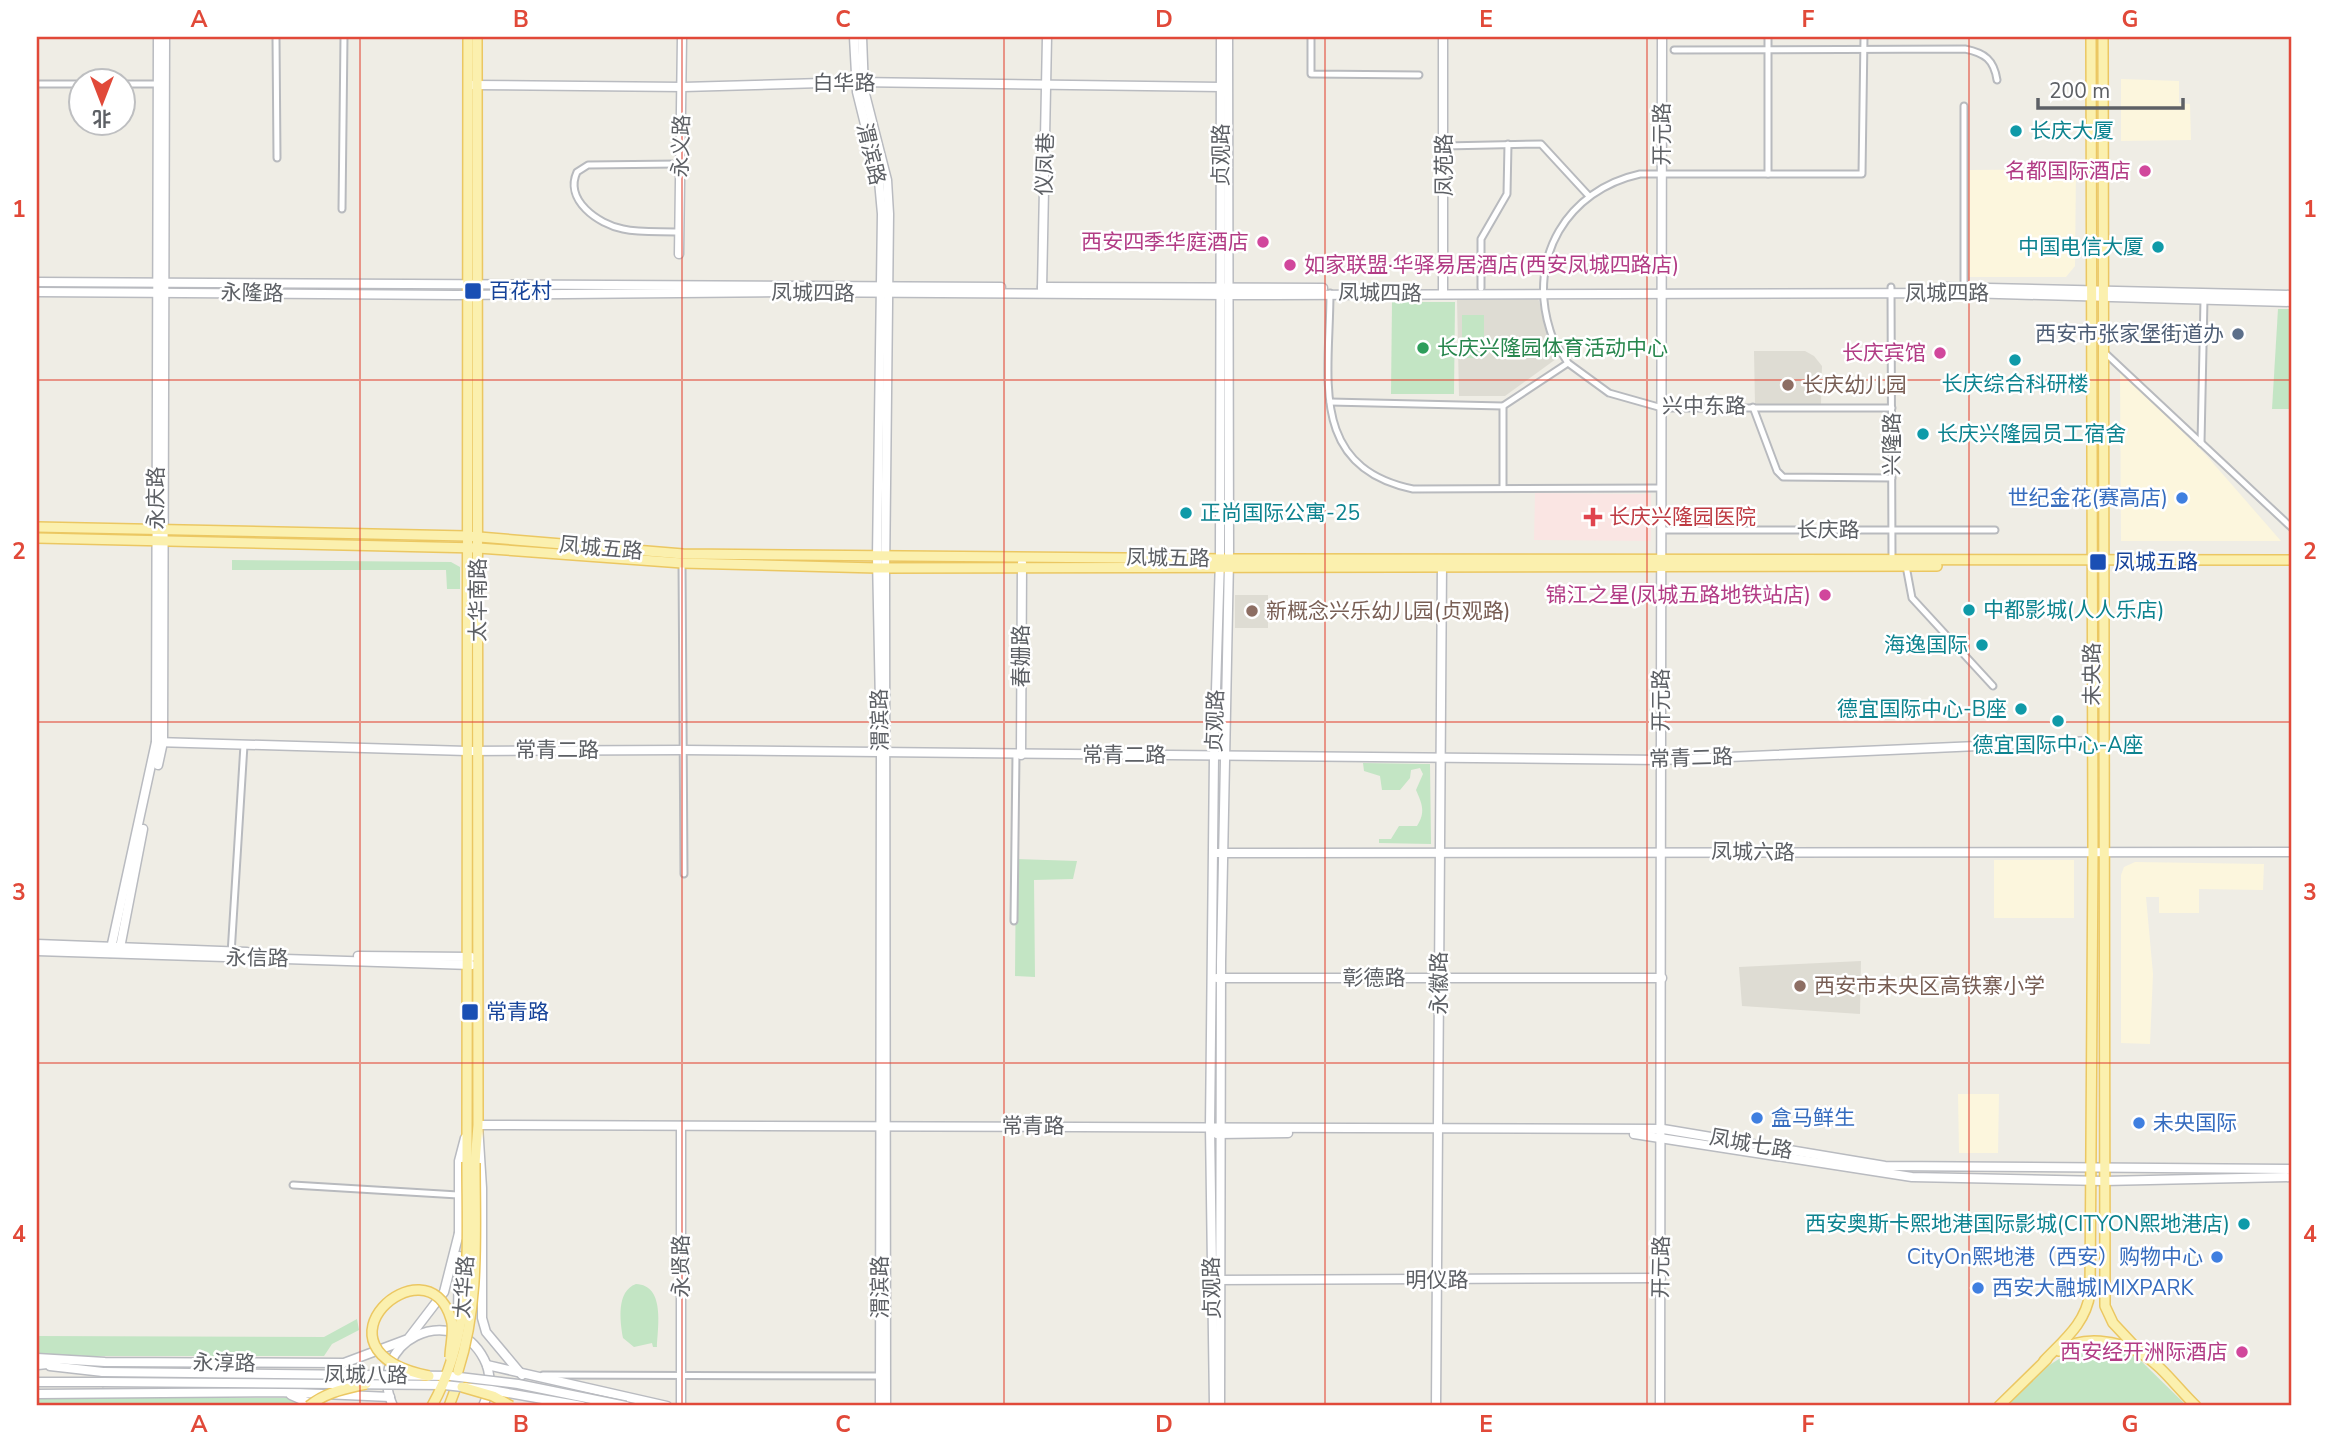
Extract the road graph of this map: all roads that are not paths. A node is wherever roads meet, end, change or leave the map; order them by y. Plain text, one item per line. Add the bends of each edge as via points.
1 (158, 37) edge
2 (164, 37) edge
3 (276, 37) edge
4 (344, 37) edge
5 (468, 37) edge
6 (477, 37) edge
7 (682, 37) edge
8 (854, 37) edge
9 (862, 37) edge
10 (1047, 37) edge
11 (1221, 37) edge
12 (1228, 37) edge
13 (1311, 37) edge
14 (1443, 37) edge
15 (1662, 37) edge
16 (1768, 37) edge
17 (1864, 37) edge
18 (2091, 37) edge
19 (2103, 37) edge
20 (1864, 49) junction
21 (1674, 50) dead end
22 (1768, 50) junction
23 (1419, 75) dead end
24 (1997, 80) dead end
25 (859, 82) junction
26 (37, 84) edge
27 (66, 84) edge
28 (136, 84) edge
29 (162, 84) junction
30 (473, 85) junction
31 (683, 87) junction
32 (1047, 87) junction
33 (1221, 87) junction
34 (1964, 106) dead end
35 (1508, 145) junction
36 (1444, 146) junction
37 (276, 158) dead end
38 (679, 163) junction
39 (1662, 173) junction
40 (1768, 174) junction
41 (1588, 195) junction
42 (342, 209) dead end
43 (679, 232) junction
44 (679, 254) dead end
45 (37, 282) edge
46 (161, 282) junction
47 (1481, 288) junction
48 (479, 289) junction
49 (1042, 289) junction
50 (467, 290) junction
51 (884, 290) junction
52 (1891, 290) junction
53 (1964, 290) junction
54 (1225, 291) junction
55 (1443, 291) junction
56 (1543, 291) junction
57 (37, 292) edge
58 (161, 292) junction
59 (1662, 292) junction
60 (2098, 292) junction
61 (1330, 293) junction
62 (2292, 295) edge
63 (2205, 296) junction
64 (2292, 302) edge
65 (2103, 351) junction
66 (1568, 363) junction
67 (1330, 402) junction
68 (1503, 406) junction
69 (1753, 407) junction
70 (1662, 408) junction
71 (1892, 408) junction
72 (2201, 444) junction
73 (1892, 478) junction
74 (1503, 488) junction
75 (1661, 488) junction
76 (39, 526) edge
77 (161, 528) junction
78 (2292, 528) edge
79 (1661, 530) junction
80 (1893, 530) junction
81 (1995, 530) dead end
82 (472, 537) junction
83 (40, 540) edge
84 (160, 543) junction
85 (467, 548) junction
86 (478, 548) junction
87 (881, 557) junction
88 (682, 559) junction
89 (1892, 559) junction
90 (2292, 560) edge
91 (1022, 561) junction
92 (1442, 562) junction
93 (2098, 562) junction
94 (1224, 563) junction
95 (1660, 563) junction
96 (2292, 565) edge
97 (1906, 566) junction
98 (881, 568) junction
99 (1993, 686) dead end
100 (2092, 741) junction
101 (160, 742) junction
102 (244, 745) junction
103 (478, 749) junction
104 (684, 750) junction
105 (467, 751) junction
106 (884, 754) junction
107 (1018, 755) junction
108 (1219, 756) junction
109 (1440, 758) junction
110 (1662, 760) junction
111 (1661, 851) junction
112 (2292, 852) edge
113 (1218, 853) junction
114 (1439, 853) junction
115 (2098, 853) junction
116 (684, 874) dead end
117 (1014, 921) dead end
118 (37, 944) edge
119 (115, 950) junction
120 (37, 951) edge
121 (231, 954) junction
122 (472, 961) junction
123 (1217, 978) junction
124 (1439, 978) junction
125 (1662, 978) junction
126 (473, 1125) junction
127 (681, 1126) junction
128 (884, 1126) junction
129 (1215, 1131) junction
130 (1439, 1131) junction
131 (1662, 1133) junction
132 (471, 1163) junction
133 (2091, 1166) junction
134 (2103, 1166) junction
135 (2292, 1168) edge
136 (2292, 1177) edge
137 (2091, 1180) junction
138 (2103, 1181) junction
139 (293, 1185) dead end
140 (458, 1195) junction
141 (459, 1233) junction
142 (1661, 1278) junction
143 (1216, 1280) junction
144 (1437, 1280) junction
145 (455, 1333) junction
146 (408, 1339) junction
147 (2143, 1354) junction
148 (463, 1355) junction
149 (37, 1358) edge
150 (2044, 1361) junction
151 (105, 1362) junction
152 (247, 1364) junction
153 (37, 1365) edge
154 (487, 1365) junction
155 (451, 1366) junction
156 (522, 1375) junction
157 (681, 1375) junction
158 (429, 1376) junction
159 (883, 1376) junction
160 (37, 1382) edge
161 (366, 1384) junction
162 (462, 1387) junction
163 (577, 1388) junction
164 (278, 1392) junction
165 (37, 1394) edge
166 (64, 1394) junction
167 (245, 1394) junction
168 (390, 1397) junction
169 (309, 1406) edge
170 (316, 1406) edge
171 (393, 1406) edge
172 (432, 1406) edge
173 (443, 1406) edge
174 (449, 1406) edge
175 (483, 1406) edge
176 (511, 1406) edge
177 (566, 1406) edge
178 (582, 1406) edge
179 (626, 1406) edge
180 (667, 1406) edge
181 (681, 1406) edge
182 (880, 1406) edge
183 (886, 1406) edge
184 (1214, 1406) edge
185 (1220, 1406) edge
186 (1436, 1406) edge
187 (1660, 1406) edge
188 (1999, 1406) edge
189 (2196, 1406) edge

1 - 29 street, 永庆路
2 - 29 street, 永庆路
3 - 37 street
4 - 42 street
5 - 30 main road, 太华南路
6 - 30 main road, 太华南路
7 - 31 street, 永义路
8 - 25 street, 渭滨路
9 - 25 street, 渭滨路
10 - 32 street, 仪凤巷
11 - 33 street, 贞观路
12 - 54 street, 贞观路
13 - 23 street via 1311,74
14 - 36 street, 凤苑路
15 - 39 street, 开元路
16 - 22 street
17 - 20 street
18 - 60 main road, 未央路
19 - 60 main road, 未央路
20 - 22 street
20 - 24 street via 1980,52 1990,59
20 - 40 street via 1863,174
21 - 22 street
22 - 40 street
25 - 31 street, 白华路
25 - 32 street, 白华路
25 - 51 street, 渭滨路 via 887,180
26 - 27 street
28 - 29 street
29 - 46 street, 永庆路
30 - 31 street, 白华路
30 - 48 main road, 太华南路
30 - 50 main road, 太华南路
31 - 38 street, 永义路
32 - 33 street, 白华路
32 - 49 street, 仪凤巷
33 - 54 street, 贞观路
34 - 53 street
35 - 36 street
35 - 41 street via 1541,144
35 - 47 street via 1507,194 1481,239
36 - 55 street, 凤苑路
38 - 43 street, 永义路
38 - 43 street via 588,165 577,172 573,188 582,205 608,224
39 - 40 street
39 - 41 street via 1622,178
39 - 59 street, 开元路
41 - 56 street via 1566,220 1550,249
43 - 44 street, 永义路
45 - 46 street, 永隆路
46 - 50 street, 永隆路
46 - 58 street, 永庆路
47 - 55 street, 凤城四路
47 - 56 street, 凤城四路
48 - 50 street, 凤城四路
48 - 51 street, 凤城四路
48 - 82 main road, 太华南路
49 - 51 street, 凤城四路
49 - 54 street, 凤城四路
50 - 58 street, 永隆路
50 - 82 main road, 太华南路
51 - 87 street, 渭滨路
52 - 53 street, 凤城四路
52 - 59 street, 凤城四路
52 - 71 street, 兴隆路
53 - 60 street, 凤城四路
54 - 55 street, 凤城四路
54 - 61 street, 凤城四路
54 - 94 street, 贞观路
55 - 56 street, 凤城四路
55 - 61 street, 凤城四路
56 - 59 street, 凤城四路
56 - 66 street via 1551,334
57 - 58 street, 永隆路
58 - 77 street, 永庆路
59 - 70 street, 开元路
60 - 63 street, 凤城四路
60 - 65 main road, 未央路
60 - 93 main road, 未央路
61 - 67 street
62 - 63 street, 凤城四路
63 - 64 street, 凤城四路
63 - 72 street
65 - 72 street
65 - 93 main road, 未央路
66 - 68 street
66 - 70 street, 兴中东路 via 1609,393
67 - 68 street
67 - 74 street via 1337,436 1353,459 1376,478 1413,489
68 - 74 street
69 - 70 street, 兴中东路
69 - 71 street, 兴中东路
69 - 73 street via 1783,477
70 - 75 street, 开元路
71 - 73 street, 兴隆路
72 - 78 street
73 - 80 street, 兴隆路
74 - 75 street
75 - 79 street, 开元路
76 - 77 main road, 凤城五路
77 - 82 main road, 凤城五路
77 - 84 street, 永庆路
79 - 80 street, 长庆路
79 - 95 street, 开元路
80 - 81 street, 长庆路
80 - 89 street, 兴隆路
82 - 85 main road, 太华南路
82 - 86 main road, 太华南路
82 - 88 main road, 凤城五路
83 - 84 main road, 凤城五路
84 - 85 main road, 凤城五路
84 - 101 street, 永庆路
85 - 86 main road, 凤城五路
85 - 105 main road, 太华南路
86 - 88 main road, 凤城五路
86 - 103 main road, 太华南路
87 - 88 main road, 凤城五路
87 - 91 main road, 凤城五路
87 - 98 street, 渭滨路
88 - 98 main road, 凤城五路
88 - 104 street
89 - 93 main road, 凤城五路
89 - 95 main road, 凤城五路
90 - 93 main road, 凤城五路
91 - 94 main road, 凤城五路
91 - 98 main road, 凤城五路
91 - 107 street, 春姗路
92 - 94 main road, 凤城五路
92 - 95 main road, 凤城五路
92 - 109 street, 永徽路
93 - 96 main road, 凤城五路
93 - 97 main road, 凤城五路
93 - 100 main road, 未央路
93 - 115 main road, 未央路
94 - 108 street, 贞观路
95 - 97 main road, 凤城五路
95 - 110 street, 开元路
97 - 99 street via 1912,598
98 - 106 street, 渭滨路
100 - 110 street, 常青二路
100 - 115 main road, 未央路
101 - 102 street, 常青二路
101 - 119 street, 永庆路
102 - 105 street, 常青二路
102 - 121 street
103 - 104 street, 常青二路
103 - 105 street, 常青二路
103 - 122 main road, 太华南路
104 - 106 street, 常青二路
104 - 116 street
105 - 122 main road, 太华南路
106 - 107 street, 常青二路
106 - 128 street, 渭滨路
107 - 108 street, 常青二路
107 - 117 street
108 - 109 street, 常青二路
108 - 113 street, 贞观路
109 - 110 street, 常青二路
109 - 114 street, 永徽路
110 - 111 street, 开元路
111 - 114 street, 凤城六路
111 - 115 street, 凤城六路
111 - 125 street, 开元路
112 - 115 street, 凤城六路
113 - 114 street, 凤城六路
113 - 123 street, 贞观路
114 - 124 street, 永徽路
115 - 133 main road, 未央路
115 - 134 main road, 未央路
118 - 119 street, 永信路
119 - 120 street, 永信路
119 - 121 street, 永信路
121 - 122 street, 永信路
122 - 126 main road, 太华南路
123 - 124 street, 彰德路
123 - 129 street, 贞观路
124 - 125 street, 彰德路
124 - 130 street, 永徽路
125 - 131 street, 开元路
126 - 127 street, 常青路
126 - 132 main road, 太华南路
126 - 140 street via 459,1161
126 - 156 street via 482,1188 482,1318 486,1332
127 - 128 street, 常青路
127 - 157 street, 永贤路
128 - 129 street, 常青路
128 - 159 street, 渭滨路
129 - 130 street, 凤城七路
129 - 143 street, 贞观路
130 - 131 street, 凤城七路
130 - 144 street, 永徽路
131 - 133 street, 凤城七路 via 1885,1166
131 - 137 street, 凤城七路 via 1885,1175
131 - 142 street, 开元路
132 - 148 main road, 太华路, bridge via 475,1290
132 - 155 main road, 太华路, bridge via 466,1298
133 - 134 street, 凤城七路
133 - 137 main road, 未央路
134 - 135 street, 凤城七路
134 - 138 main road, 未央路
136 - 138 street, 凤城七路
137 - 138 street, 凤城七路
137 - 150 main road, 未央路 via 2088,1310
138 - 147 main road, 未央路 via 2105,1306 2113,1323
139 - 140 street
140 - 141 street
141 - 145 street
141 - 146 street via 444,1292
142 - 144 street, 明仪路
142 - 187 street, 开元路
143 - 144 street, 明仪路
143 - 184 street, 贞观路
143 - 185 street, 贞观路
144 - 186 street, 永徽路
145 - 146 street, 永淳路 via 423,1332
145 - 154 street via 475,1346
146 - 152 street, 永淳路 via 344,1363
146 - 168 street via 389,1364
147 - 150 main road via 2115,1343 2084,1342 2065,1346
147 - 189 main road
148 - 173 main road, 太华路, bridge
148 - 174 main road, bridge
149 - 151 street, 永淳路
150 - 188 main road
151 - 152 street, 永淳路
151 - 153 street
152 - 167 street via 252,1370 252,1389
153 - 158 street, 凤城八路, bridge via 103,1372
154 - 156 street
154 - 175 street via 490,1381
155 - 158 main road, bridge via 453,1323 446,1305 419,1291 390,1297 374,1321 379,1351 394,1366
155 - 172 main road, 太华路, bridge
156 - 157 street
156 - 163 street
157 - 159 street
157 - 181 street, 永贤路
158 - 179 street, 凤城八路, bridge via 518,1384
159 - 182 street, 渭滨路
159 - 183 street, 渭滨路
160 - 161 street, 凤城八路, bridge
160 - 166 street
161 - 162 street, 凤城八路, bridge
161 - 169 main road, bridge via 337,1390
162 - 176 main road, bridge
162 - 178 street, 凤城八路, bridge
163 - 177 street via 569,1391
163 - 180 street
164 - 167 street, 永淳路
164 - 168 street, 永淳路
164 - 170 street
165 - 166 street, 永淳路
166 - 167 street, 永淳路
168 - 171 street

